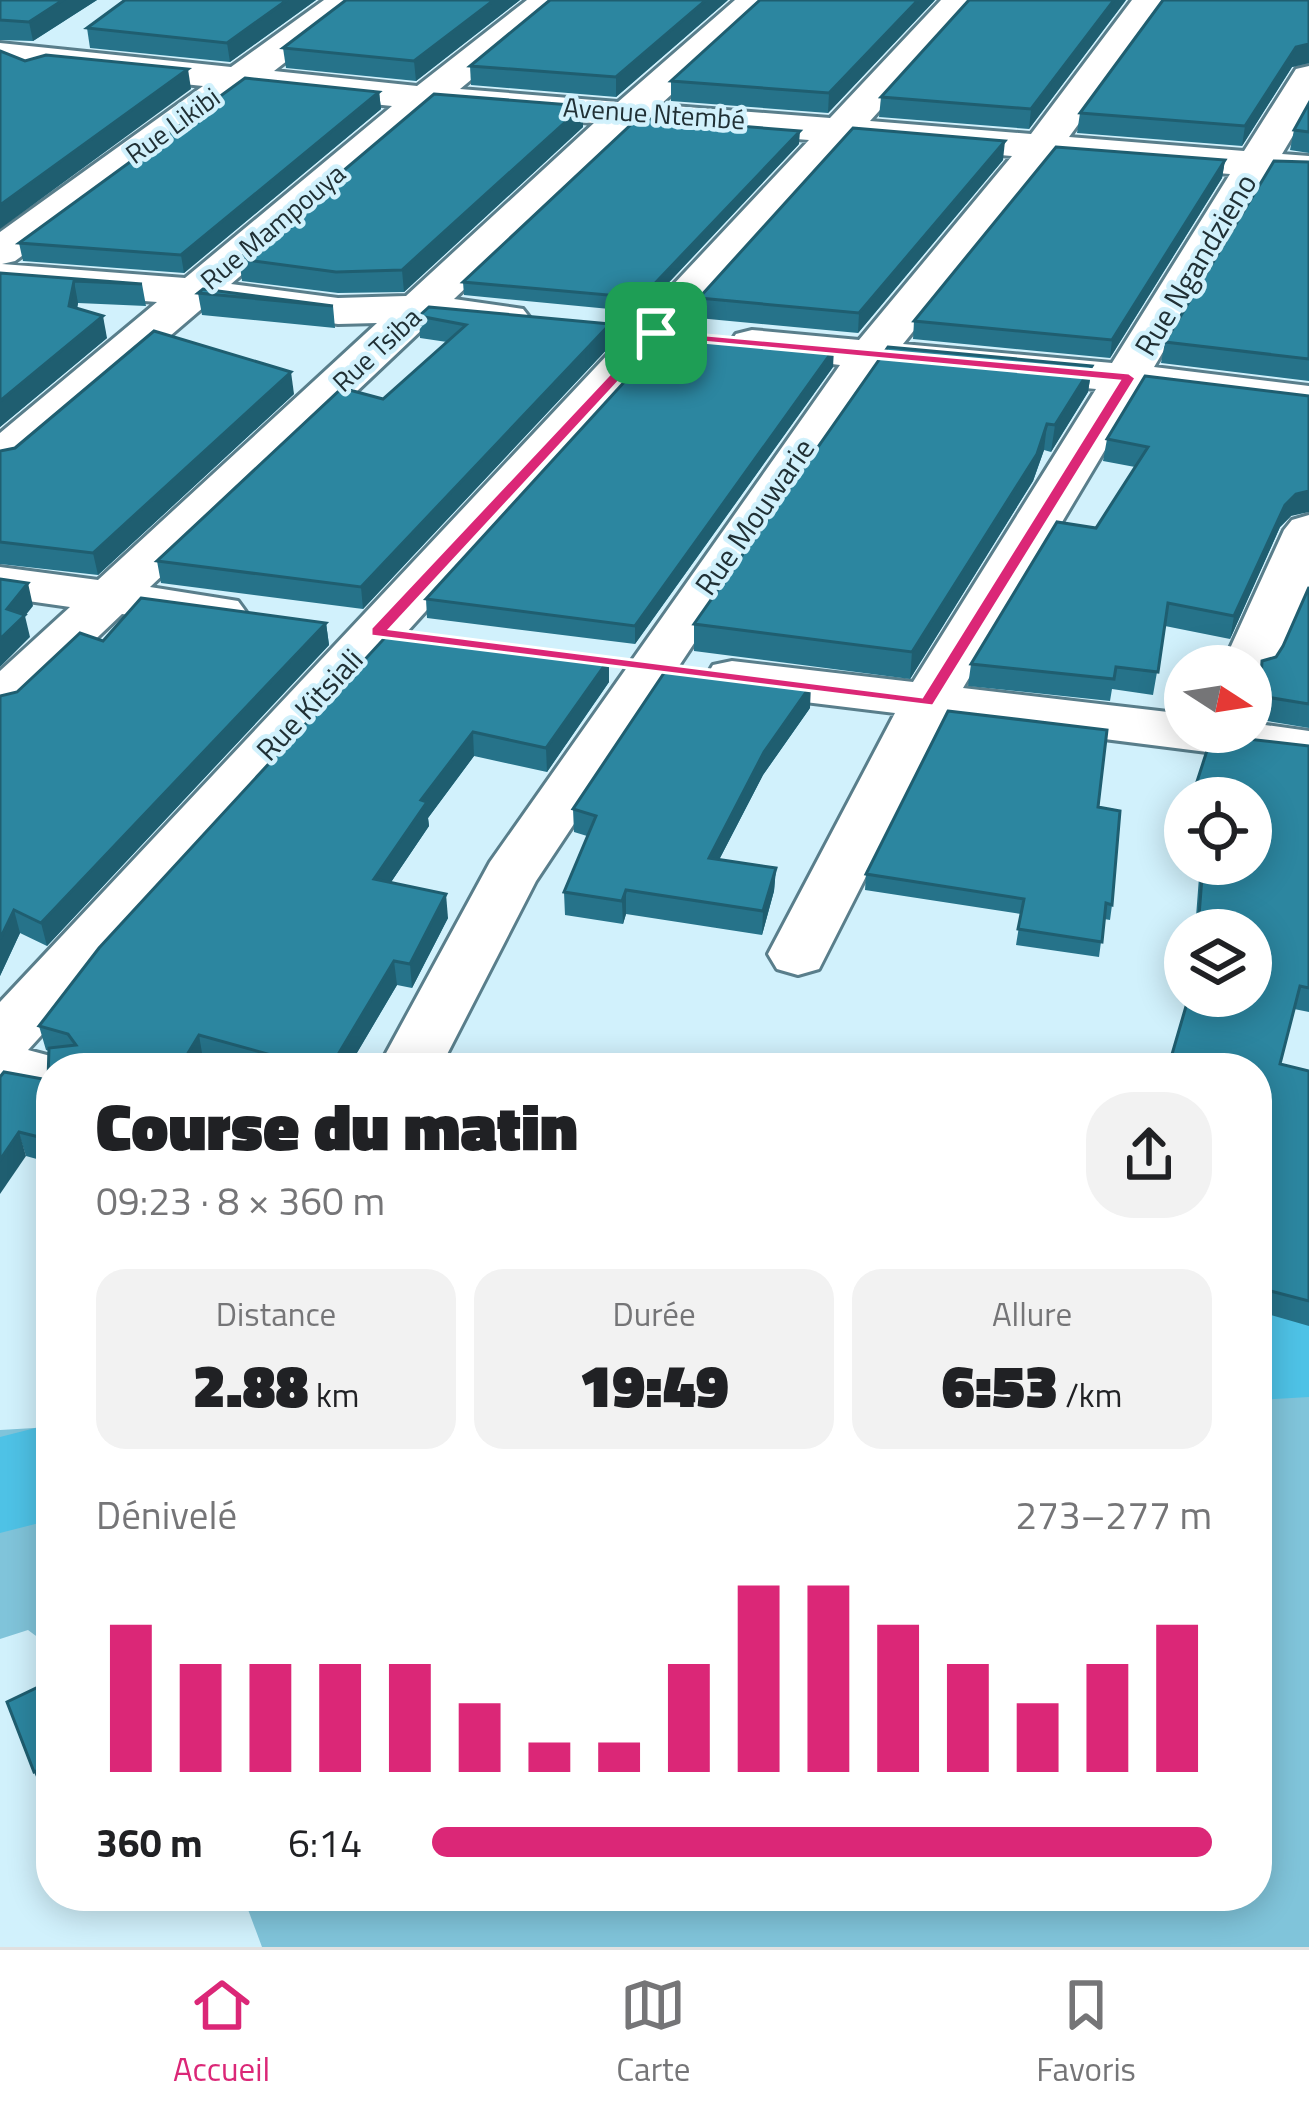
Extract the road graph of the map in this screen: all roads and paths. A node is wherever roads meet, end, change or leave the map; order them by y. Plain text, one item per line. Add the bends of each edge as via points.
1 (347, 0) edge
2 (549, 0) edge
3 (756, 0) edge
4 (962, 0) edge
5 (1151, 0) edge
6 (94, 23) edge
7 (0, 54) edge
8 (43, 58) junction
9 (1309, 76) edge
10 (239, 78) junction
11 (0, 86) edge
12 (425, 98) junction
13 (629, 112) junction
14 (846, 128) junction
15 (1043, 145) junction
16 (1256, 164) junction
17 (1309, 168) edge
18 (0, 253) edge
19 (0, 277) edge
20 (196, 292) junction
21 (421, 309) junction
22 (538, 321) edge
23 (670, 335) junction
24 (870, 355) junction
25 (1129, 378) junction
26 (1309, 400) edge
27 (0, 458) edge
28 (1309, 530) edge
29 (0, 581) edge
30 (112, 598) junction
31 (377, 632) junction
32 (446, 640) edge
33 (1258, 645) edge
34 (630, 664) junction
35 (0, 700) edge
36 (927, 703) junction
37 (1164, 728) edge
38 (1272, 742) edge
39 (1309, 748) edge
40 (798, 954) dead end
41 (0, 1041) edge
42 (417, 1053) edge
43 (0, 1066) edge
44 (36, 1074) edge

1 - 10 street, Rue Likibi
2 - 12 street, Rue Mampouya
3 - 13 street, Rue Tsiba
4 - 14 street, Rue Kitsiali
5 - 15 street, Rue Mouwarie
6 - 8 street
7 - 8 street, Avenue Ntembé
8 - 10 street, Avenue Ntembé
8 - 11 street
9 - 16 street, Rue Ngandzieno
10 - 12 street, Avenue Ntembé
10 - 18 street, Rue Likibi
12 - 13 street, Avenue Ntembé
12 - 20 street, Rue Mampouya
13 - 14 street, Avenue Ntembé
13 - 21 street, Rue Tsiba
14 - 15 street, Avenue Ntembé
14 - 23 street, Rue Kitsiali
15 - 16 street, Avenue Ntembé
15 - 24 street, Rue Mouwarie
16 - 17 street, Avenue Ntembé
16 - 25 street, Rue Ngandzieno
19 - 20 street
20 - 21 street via 338,311
20 - 27 street, Rue Mampouya
21 - 22 street
21 - 30 street, Rue Tsiba
23 - 24 street
23 - 31 street, Rue Kitsiali
24 - 25 street
24 - 34 street, Rue Mouwarie
25 - 26 street
25 - 36 street, Rue Ngandzieno
28 - 33 street
29 - 30 street
30 - 31 street
30 - 35 street, Rue Tsiba
31 - 32 street
31 - 41 street, Rue Kitsiali
34 - 36 street
34 - 42 street, Rue Mouwarie
36 - 37 street
36 - 40 street, Rue Ngandzieno
38 - 39 street
43 - 44 street

